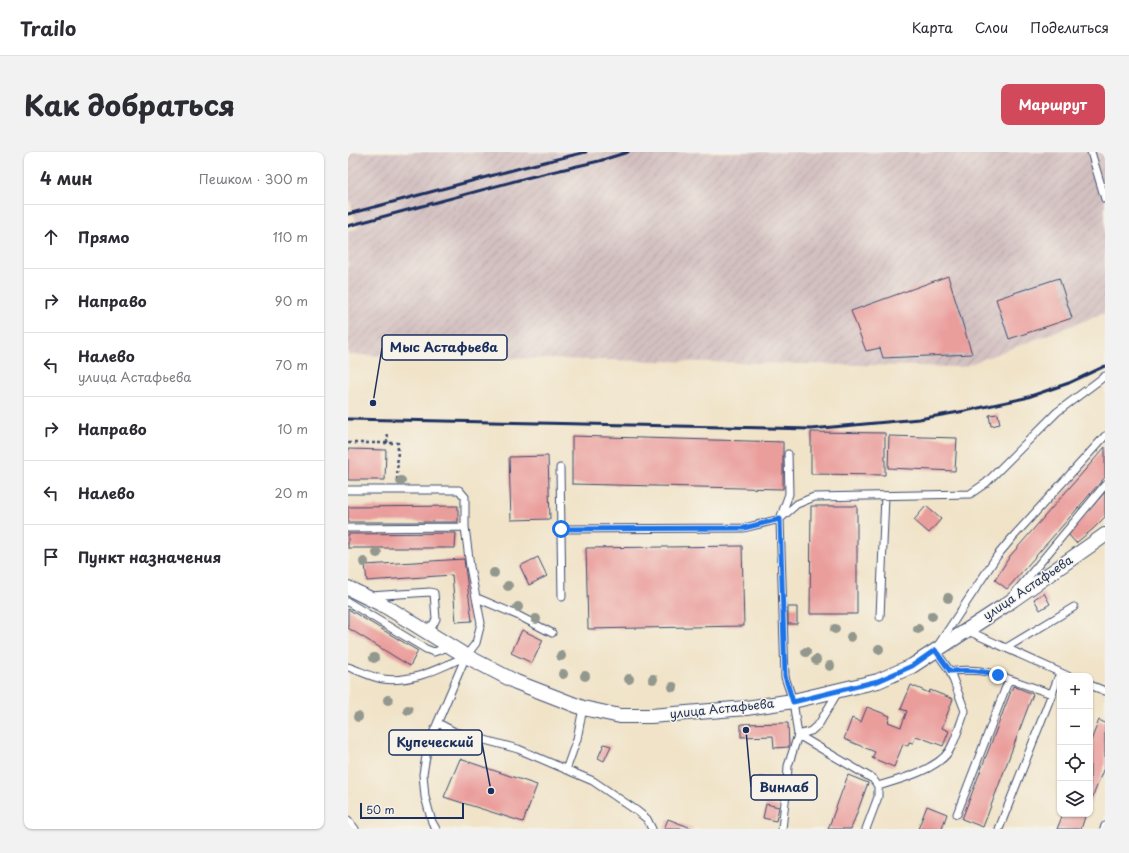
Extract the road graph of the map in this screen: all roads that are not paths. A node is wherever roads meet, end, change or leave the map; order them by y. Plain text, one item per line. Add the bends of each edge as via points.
1 (1091, 152) edge
2 (1105, 199) edge
3 (1105, 376) edge
4 (1105, 436) edge
5 (788, 454) dead end
6 (560, 468) dead end
7 (1105, 485) edge
8 (348, 490) edge
9 (884, 496) junction
10 (780, 519) junction
11 (465, 527) junction
12 (348, 528) edge
13 (561, 529) junction
14 (1105, 535) edge
15 (348, 588) edge
16 (366, 597) junction
17 (562, 597) dead end
18 (477, 598) junction
19 (348, 602) edge
20 (1004, 606) junction
21 (1074, 607) dead end
22 (880, 617) dead end
23 (423, 630) junction
24 (965, 630) junction
25 (552, 633) dead end
26 (451, 646) junction
27 (1006, 648) junction
28 (935, 650) junction
29 (466, 656) junction
30 (348, 666) edge
31 (950, 671) junction
32 (1060, 673) edge
33 (1009, 679) junction
34 (1057, 681) edge
35 (1093, 686) edge
36 (838, 690) junction
37 (1105, 691) edge
38 (1052, 694) junction
39 (793, 702) junction
40 (583, 708) junction
41 (438, 723) junction
42 (798, 735) junction
43 (566, 770) junction
44 (761, 781) dead end
45 (787, 784) junction
46 (878, 786) junction
47 (957, 814) dead end
48 (348, 820) edge
49 (1105, 826) edge
50 (355, 829) edge
51 (436, 829) edge
52 (652, 829) edge
53 (782, 829) edge
54 (866, 829) edge
55 (999, 829) edge
56 (1104, 829) edge

1 - 2 lane
3 - 9 lane via 1057,412 986,483 970,494
4 - 28 lane via 997,556
5 - 10 lane via 788,494
6 - 13 lane
7 - 20 lane
8 - 11 lane via 459,490 465,497
9 - 10 lane via 814,497 797,504
9 - 22 lane
10 - 13 lane via 744,528
10 - 39 lane via 785,676
11 - 12 lane
11 - 18 lane
13 - 17 lane
14 - 20 street, улица Астафьева
15 - 16 street, улица Астафьева
16 - 23 street, улица Астафьева
16 - 23 lane via 434,593 436,619 433,625
18 - 25 lane
18 - 29 lane via 481,623 476,643
19 - 26 lane via 426,649 434,652
20 - 24 street, улица Астафьева
21 - 27 lane
23 - 26 street, улица Астафьева
24 - 27 lane
24 - 28 street, улица Астафьева
26 - 29 street, улица Астафьева
27 - 32 lane
28 - 31 lane
28 - 36 street, улица Астафьева via 912,666 878,681
29 - 30 lane via 433,672 411,678 383,679
29 - 40 street, улица Астафьева via 516,682
29 - 41 lane
31 - 33 lane via 972,669
31 - 46 lane via 965,711 948,752 925,770
33 - 38 lane
33 - 47 lane
34 - 38 lane
35 - 37 lane
36 - 39 street, улица Астафьева
36 - 42 lane via 818,724 811,731
38 - 55 lane
39 - 40 street, улица Астафьева via 651,716 620,716
39 - 42 lane
40 - 43 lane via 577,739
41 - 43 lane via 455,732 518,749
41 - 51 lane via 428,745 423,774 425,797
42 - 45 lane via 788,766
42 - 46 lane via 873,779
43 - 52 lane via 593,781 637,811 647,819
44 - 45 lane
45 - 53 lane
46 - 54 lane via 878,797
48 - 50 lane
49 - 56 lane

